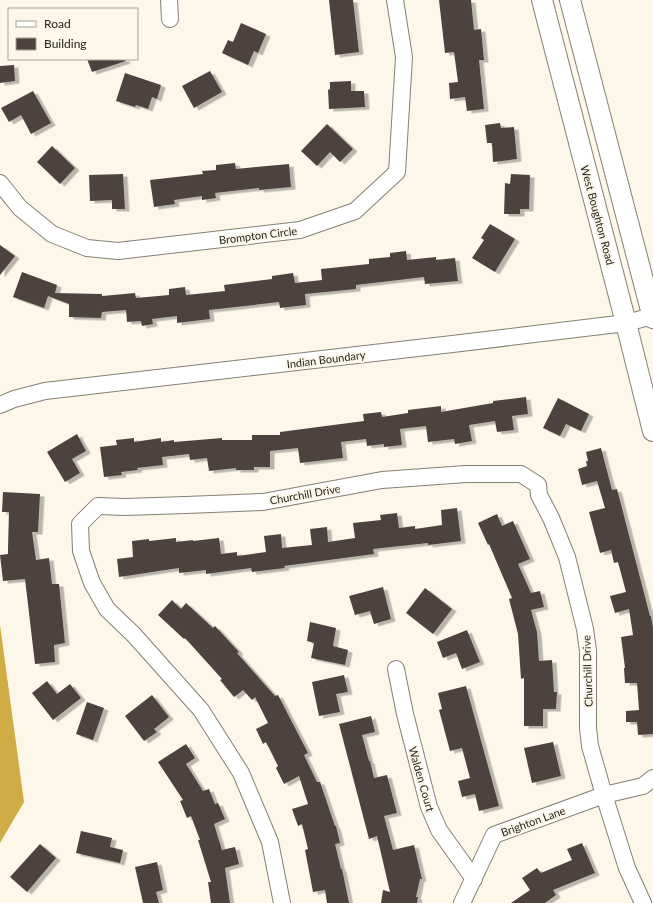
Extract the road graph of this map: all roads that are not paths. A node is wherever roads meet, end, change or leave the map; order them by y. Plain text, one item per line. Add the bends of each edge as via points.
1 (169, 0) edge
2 (395, 0) edge
3 (542, 0) edge
4 (570, 0) edge
5 (170, 19) dead end
6 (0, 183) edge
7 (653, 317) edge
8 (626, 323) junction
9 (0, 405) edge
10 (653, 431) edge
11 (396, 668) dead end
12 (650, 784) edge
13 (604, 795) junction
14 (474, 879) junction
15 (282, 903) edge
16 (462, 903) edge
17 (643, 903) edge

1 - 5 street
2 - 6 street, Brompton Circle via 404,57 397,172 355,211 300,230 118,251 87,248 52,234 20,208
3 - 8 main road, West Boughton Road
4 - 7 main road
7 - 8 street, Indian Boundary
8 - 9 street, Indian Boundary via 45,391 14,398
8 - 10 main road, West Boughton Road
11 - 14 street, Walden Court via 428,807 439,830
12 - 13 street, Brighton Lane
13 - 14 street, Brighton Lane via 494,835
13 - 15 street, Churchill Drive via 590,746 589,672 585,629 566,557 539,495 538,485 521,474 466,474 382,480 263,502 98,506 80,524 81,551 92,583 107,609 134,635 201,710 241,773 270,842
13 - 17 street, Churchill Drive via 627,868
14 - 16 street, Brighton Lane

